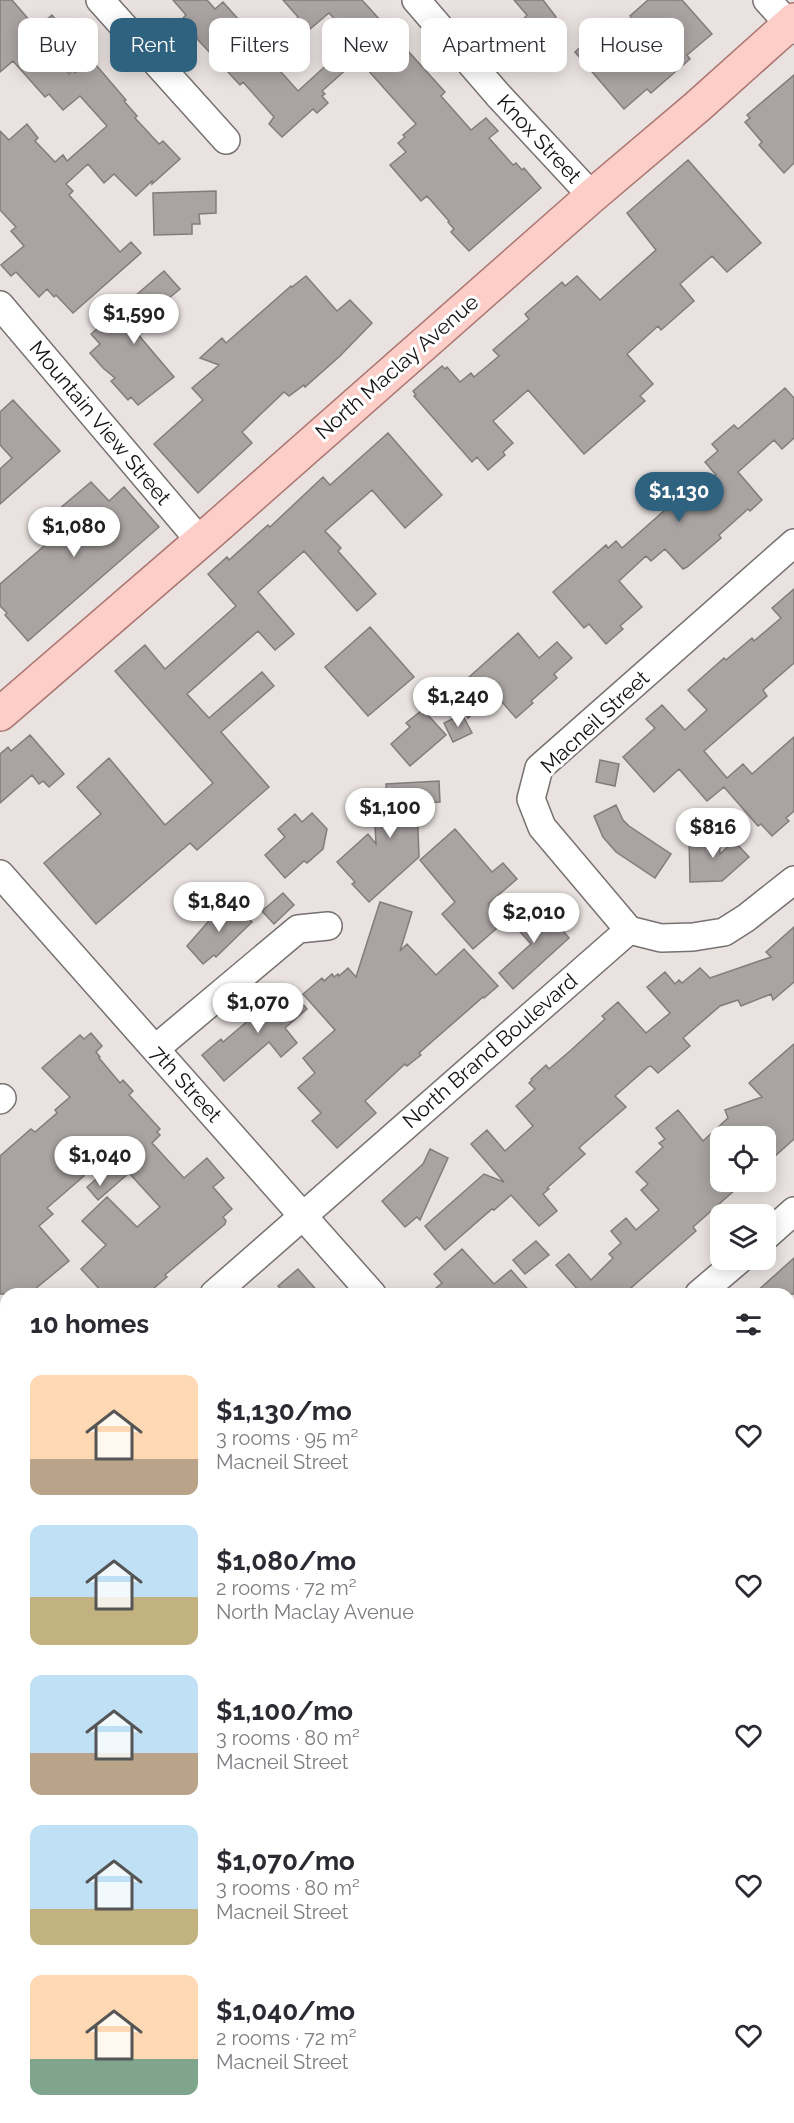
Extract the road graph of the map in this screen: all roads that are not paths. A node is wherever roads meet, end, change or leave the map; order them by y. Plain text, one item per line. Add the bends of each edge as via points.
1 (100, 0) edge
2 (416, 0) edge
3 (767, 0) edge
4 (792, 25) edge
5 (226, 140) dead end
6 (592, 196) junction
7 (0, 304) edge
8 (200, 541) junction
9 (794, 543) edge
10 (0, 714) edge
11 (0, 874) edge
12 (794, 880) edge
13 (328, 926) dead end
14 (629, 930) junction
15 (155, 1049) junction
16 (794, 1211) edge
17 (303, 1216) junction
18 (776, 1227) edge
19 (727, 1270) edge
20 (221, 1288) edge
21 (367, 1288) edge
22 (706, 1288) edge

1 - 5 street
2 - 6 street, Knox Street
3 - 4 street
4 - 6 main road, North Maclay Avenue
6 - 8 main road, North Maclay Avenue
7 - 8 street, Mountain View Street
8 - 10 main road, North Maclay Avenue
9 - 14 street, Macneil Street via 539,768 531,799 542,827
11 - 15 street, 7th Street
12 - 14 street via 724,932 662,938
13 - 15 street via 298,929
14 - 17 street, North Brand Boulevard
15 - 17 street, 7th Street
16 - 18 street
17 - 20 street, North Brand Boulevard
17 - 21 street, 7th Street
19 - 22 street

